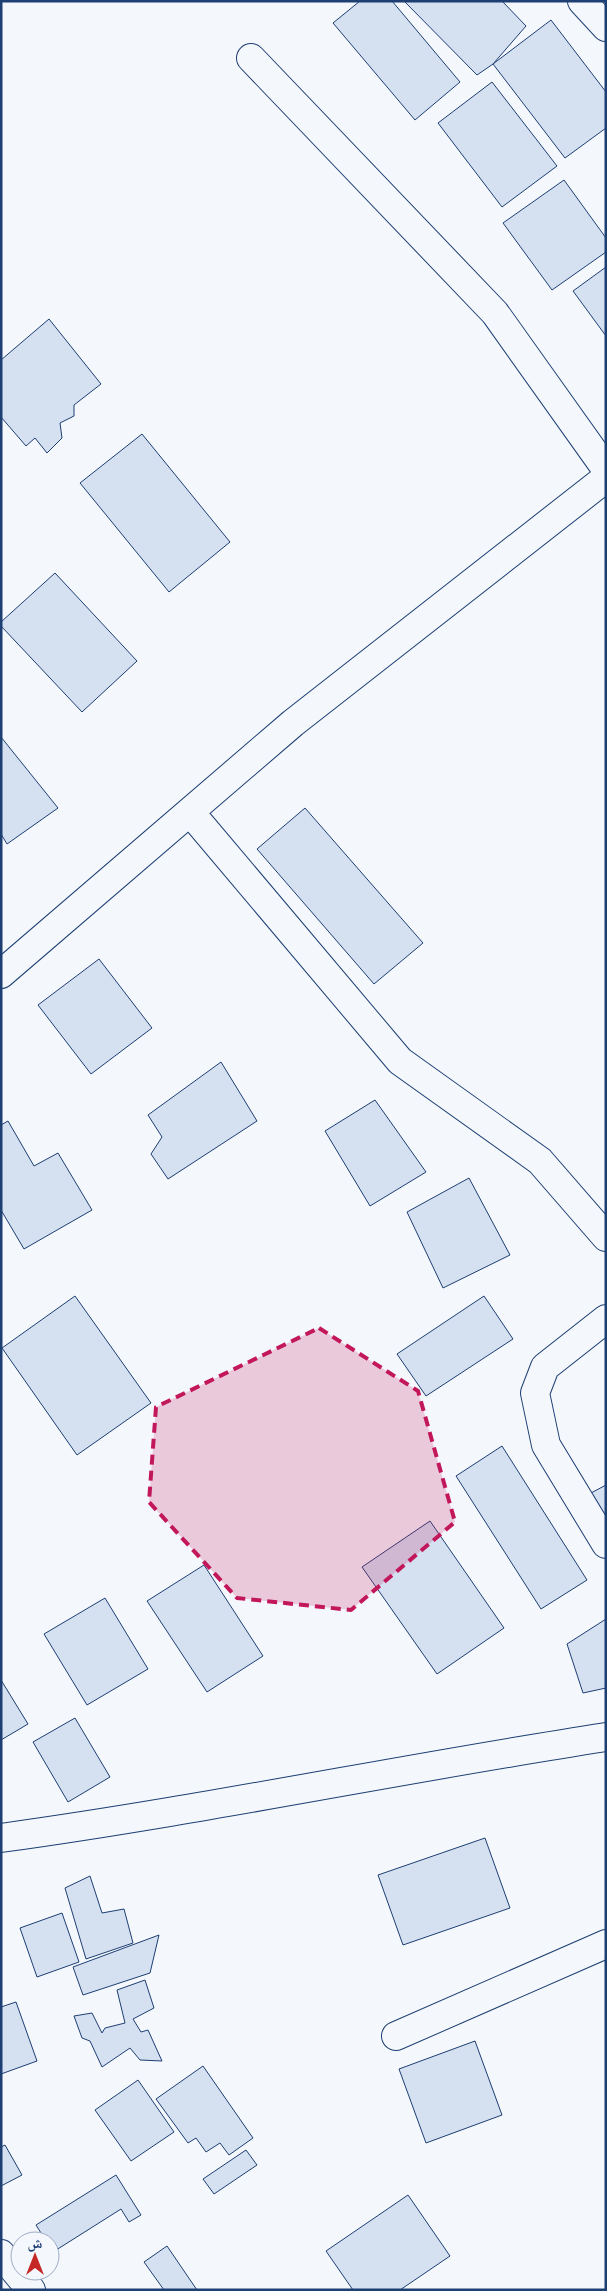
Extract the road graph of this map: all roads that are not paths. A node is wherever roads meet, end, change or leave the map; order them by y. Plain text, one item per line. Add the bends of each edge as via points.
1 (582, 1) edge
2 (606, 27) edge
3 (251, 58) dead end
4 (606, 469) edge
5 (606, 478) edge
6 (190, 812) junction
7 (1, 974) edge
8 (606, 1237) edge
9 (606, 1319) edge
10 (606, 1544) edge
11 (606, 1736) edge
12 (1, 1838) edge
13 (606, 1944) edge
14 (396, 2036) dead end
15 (1, 2254) edge
16 (32, 2290) edge

1 - 2 street
3 - 4 street via 495,314
5 - 6 street via 293,723
6 - 7 street
6 - 8 street via 400,1060 540,1161
9 - 10 street via 545,1367 535,1393 546,1445
11 - 12 street via 114,1822
13 - 14 street
15 - 16 street

